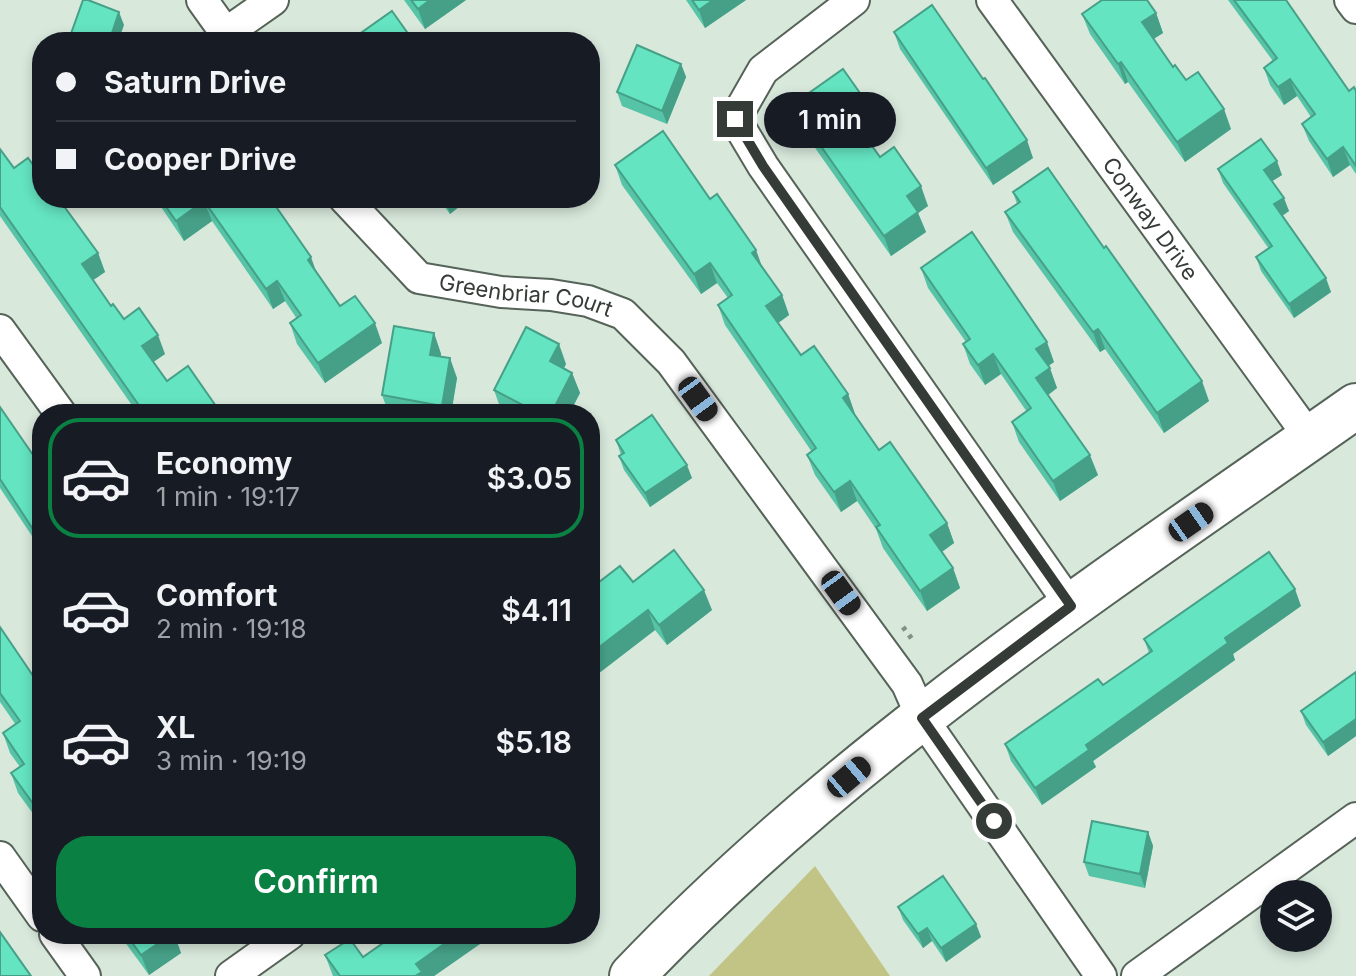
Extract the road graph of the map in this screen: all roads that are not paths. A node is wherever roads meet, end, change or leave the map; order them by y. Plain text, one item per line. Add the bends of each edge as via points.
1 (202, 0) edge
2 (273, 0) edge
3 (854, 0) edge
4 (992, 0) edge
5 (1350, 0) edge
6 (1356, 8) edge
7 (225, 32) edge
8 (235, 32) edge
9 (353, 208) edge
10 (0, 330) edge
11 (54, 404) edge
12 (1356, 406) edge
13 (1310, 438) junction
14 (1071, 606) junction
15 (922, 718) junction
16 (1356, 818) edge
17 (0, 857) edge
18 (32, 902) edge
19 (62, 944) edge
20 (283, 944) edge
21 (267, 966) edge
22 (85, 976) edge
23 (231, 976) edge
24 (632, 976) edge
25 (1101, 976) edge
26 (1137, 976) edge

1 - 7 street
2 - 8 street
3 - 14 street via 763,70 735,119
4 - 13 street, Conway Drive
5 - 6 street
9 - 15 street, Greenbriar Court via 419,278 588,301 623,314 679,373 907,684
10 - 11 street
12 - 13 street
13 - 14 street
14 - 15 street
15 - 24 street via 735,874
15 - 25 street, Greenbriar Court
16 - 26 street
17 - 18 street
19 - 22 street
20 - 21 street
21 - 23 street

